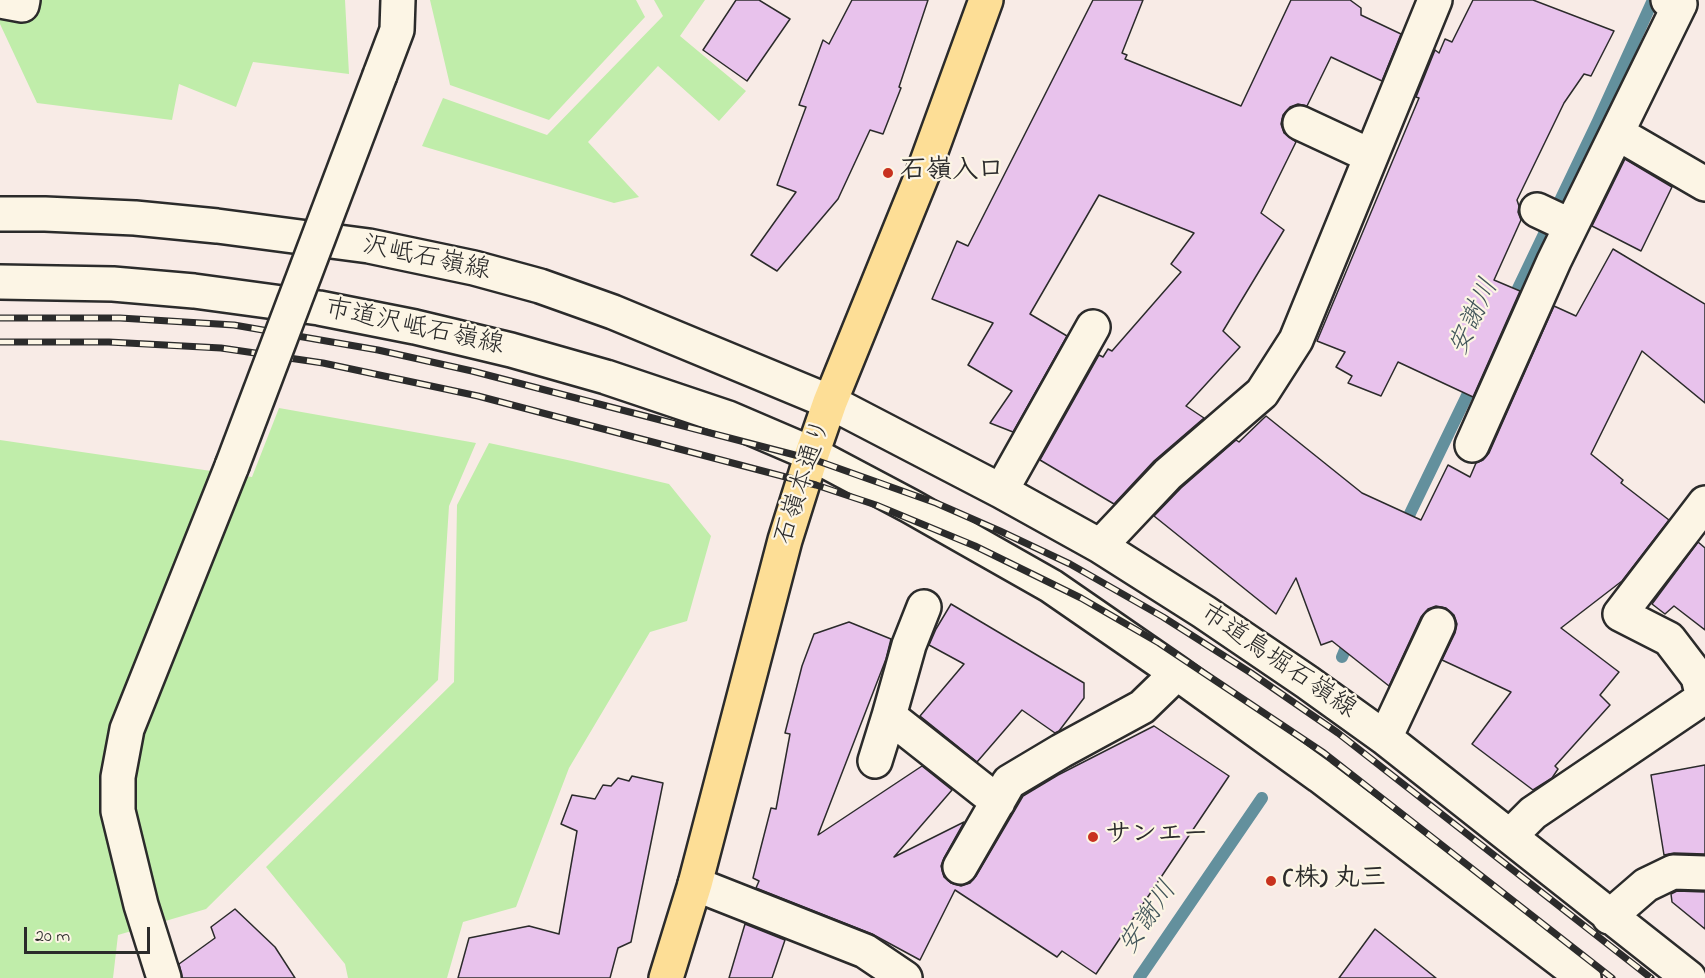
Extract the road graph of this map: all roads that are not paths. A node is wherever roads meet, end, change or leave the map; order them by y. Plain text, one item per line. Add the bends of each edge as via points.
1 (23, 0) edge
2 (398, 0) edge
3 (986, 0) edge
4 (1436, 0) edge
5 (0, 1) edge
6 (1677, 2) edge
7 (1300, 123) dead end
8 (1617, 133) junction
9 (1371, 156) junction
10 (1705, 184) edge
11 (1537, 210) dead end
12 (0, 214) edge
13 (1571, 226) junction
14 (0, 282) edge
15 (1093, 327) dead end
16 (830, 402) junction
17 (1472, 445) dead end
18 (812, 454) junction
19 (1002, 491) junction
20 (1705, 503) edge
21 (1100, 546) junction
22 (924, 607) dead end
23 (1438, 625) dead end
24 (1177, 673) junction
25 (1704, 697) edge
26 (889, 716) junction
27 (1385, 738) junction
28 (875, 761) dead end
29 (998, 802) junction
30 (1510, 836) junction
31 (960, 867) dead end
32 (1705, 873) edge
33 (695, 884) junction
34 (1609, 917) junction
35 (164, 978) edge
36 (666, 978) edge
37 (905, 978) edge
38 (1584, 978) edge
39 (1689, 978) edge

1 - 5 street via 22,5
2 - 35 street, bridge via 397,30 232,466 127,729 118,777 118,811
3 - 16 main road, 石嶺本通り via 923,173
4 - 9 street
6 - 8 street
7 - 9 street
8 - 10 street
8 - 13 street
9 - 21 street via 1296,340 1262,393 1168,474
11 - 13 street
12 - 16 street, 沢岻石嶺線 via 135,218 218,226 369,246 474,268 614,312
13 - 17 street
14 - 18 street, 市道沢岻石嶺線 via 112,284 194,291 319,308 415,327 606,377 728,418
15 - 19 street
16 - 18 main road, 石嶺本通り
16 - 19 street, 市道鳥堀石嶺線
18 - 24 street via 1051,586
18 - 33 main road, 石嶺本通り via 785,540
19 - 21 street, 市道鳥堀石嶺線
20 - 25 street via 1620,614 1669,639 1698,677
21 - 27 street, 市道鳥堀石嶺線 via 1204,612
22 - 26 street
23 - 27 street
24 - 29 street via 1142,707 1009,782
24 - 38 street via 1360,806
25 - 30 street via 1533,813
26 - 28 street
26 - 29 street
27 - 30 street, 市道鳥堀石嶺線
29 - 31 street
30 - 34 street, 市道鳥堀石嶺線
32 - 34 street via 1673,872 1646,885
33 - 36 main road, 石嶺本通り
33 - 37 street via 865,951
34 - 39 street, 市道鳥堀石嶺線

